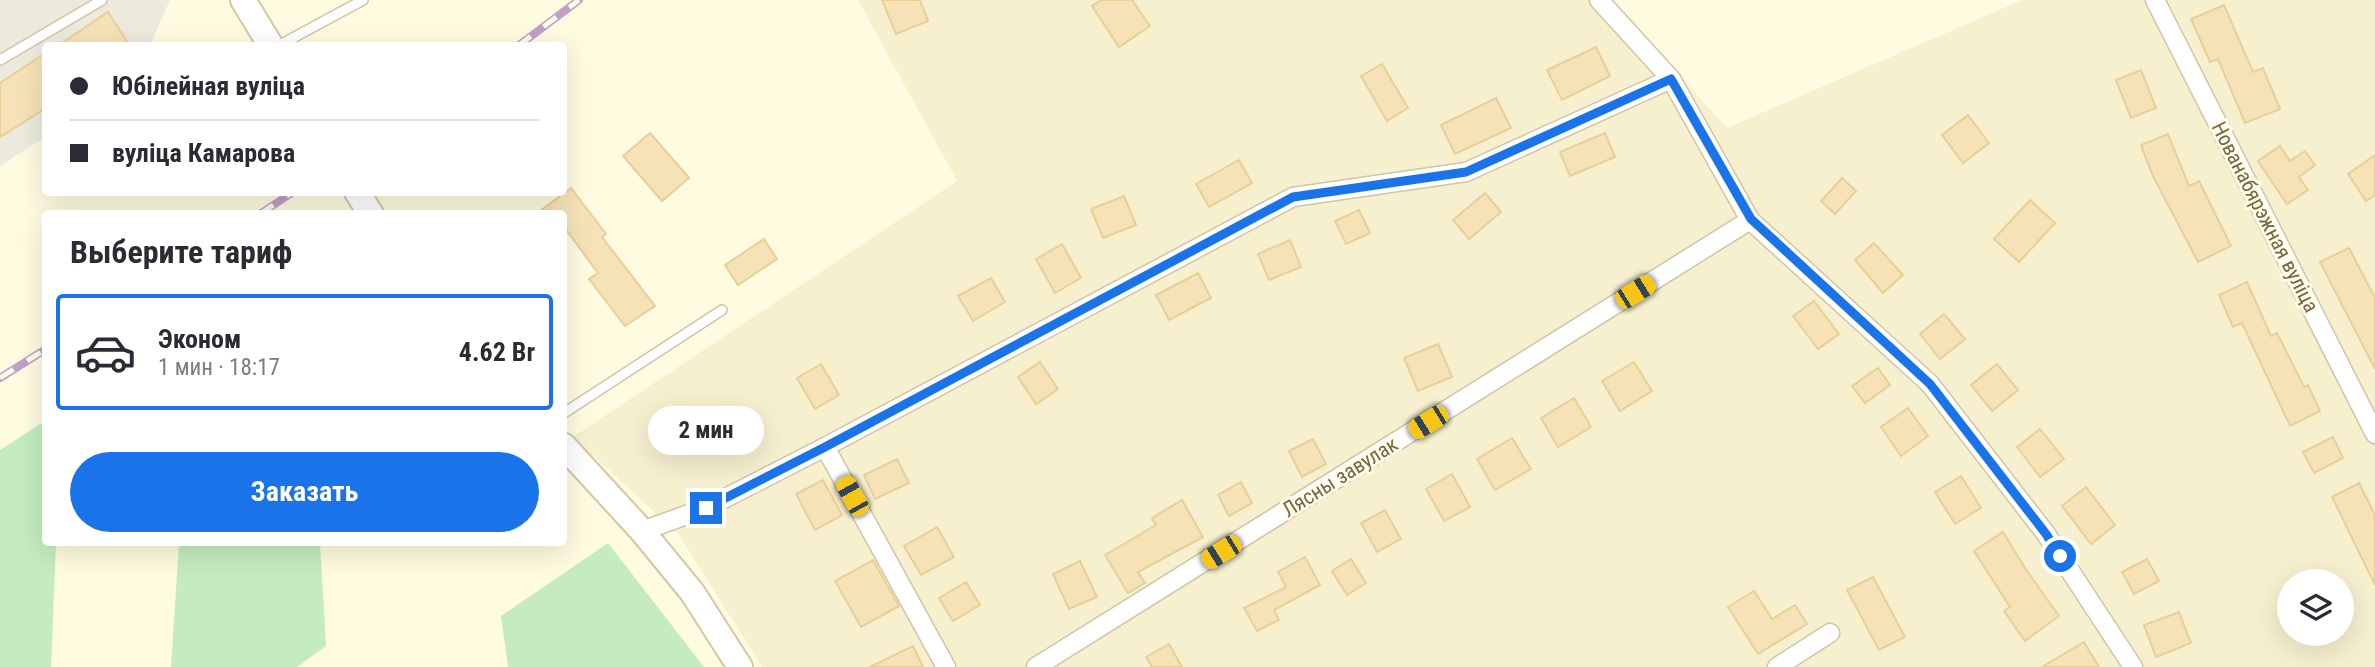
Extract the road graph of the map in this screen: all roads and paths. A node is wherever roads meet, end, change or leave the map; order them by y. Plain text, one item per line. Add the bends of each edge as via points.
1 (102, 0) edge
2 (243, 0) edge
3 (363, 0) edge
4 (1599, 0) edge
5 (2155, 0) edge
6 (269, 42) edge
7 (285, 42) edge
8 (0, 60) edge
9 (1671, 79) junction
10 (1751, 219) junction
11 (722, 310) dead end
12 (567, 410) edge
13 (2375, 435) edge
14 (825, 447) junction
15 (567, 449) edge
16 (642, 531) junction
17 (1830, 633) dead end
18 (740, 667) edge
19 (946, 667) edge
20 (1036, 667) edge
21 (1777, 667) edge
22 (2133, 667) edge

1 - 8 lane
2 - 6 main road
3 - 7 lane
4 - 9 street
5 - 13 street, Нованабярэжная вуліца
9 - 10 street
9 - 14 street via 1466,172 1293,197
10 - 20 street, Лясны завулак
10 - 22 street via 1930,384 2046,534
11 - 12 lane
14 - 16 street via 706,508
14 - 19 street
15 - 16 main road
16 - 18 main road via 692,592
17 - 21 street

